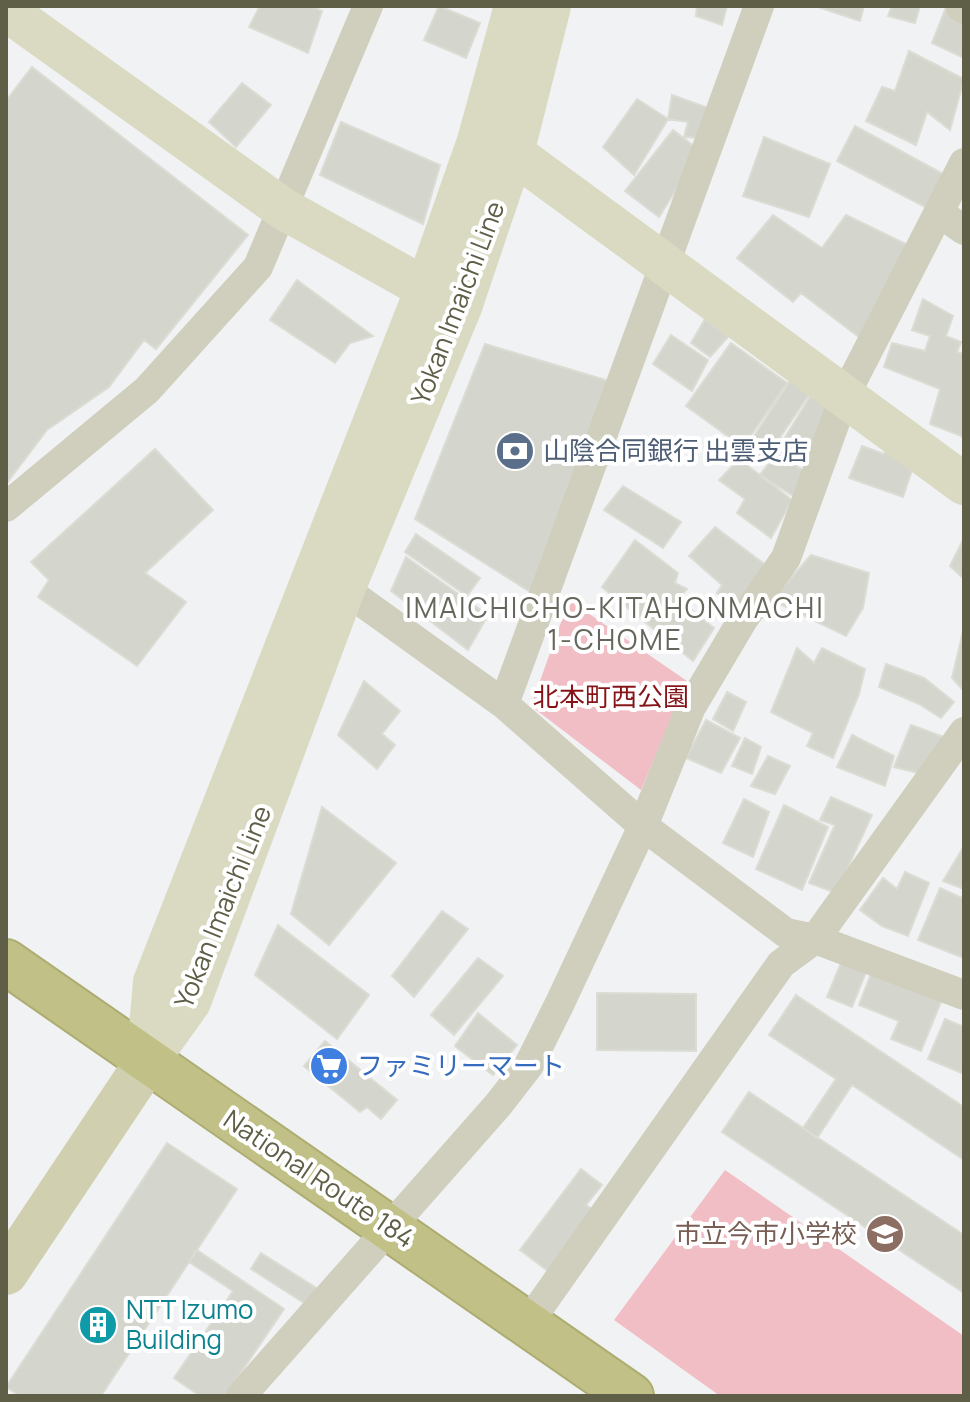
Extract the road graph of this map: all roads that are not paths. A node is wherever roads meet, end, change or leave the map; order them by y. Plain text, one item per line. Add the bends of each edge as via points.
1 (368, 6) edge
2 (515, 6) edge
3 (550, 6) edge
4 (759, 6) edge
5 (14, 16) edge
6 (496, 147) junction
7 (964, 163) edge
8 (282, 208) junction
9 (952, 222) edge
10 (665, 262) junction
11 (444, 298) junction
12 (844, 397) junction
13 (964, 484) edge
14 (6, 507) edge
15 (327, 583) junction
16 (504, 704) junction
17 (963, 734) edge
18 (643, 826) junction
19 (815, 939) junction
20 (6, 962) edge
21 (964, 995) edge
22 (147, 1062) junction
23 (389, 1226) junction
24 (6, 1273) edge
25 (528, 1323) junction
26 (241, 1396) edge
27 (631, 1396) edge

1 - 8 street
2 - 6 main road, Yokan Imaichi Line
3 - 6 main road, Yokan Imaichi Line
4 - 10 street
5 - 8 main road
6 - 10 main road
6 - 11 main road, Yokan Imaichi Line
7 - 9 street
8 - 11 main road
8 - 14 street via 258,267 147,390
9 - 12 street
10 - 12 main road
10 - 16 street
11 - 15 main road, Yokan Imaichi Line
12 - 13 main road
12 - 18 street via 786,558 691,707
15 - 16 street
15 - 22 main road, Yokan Imaichi Line via 190,1002
16 - 18 street
17 - 19 street
18 - 19 street via 786,933
18 - 23 street via 529,1065
19 - 21 street
19 - 25 street via 781,964
20 - 22 highway, National Route 184
22 - 23 highway, National Route 184
22 - 24 main road
23 - 25 highway, National Route 184
23 - 26 street
25 - 27 highway, National Route 184

